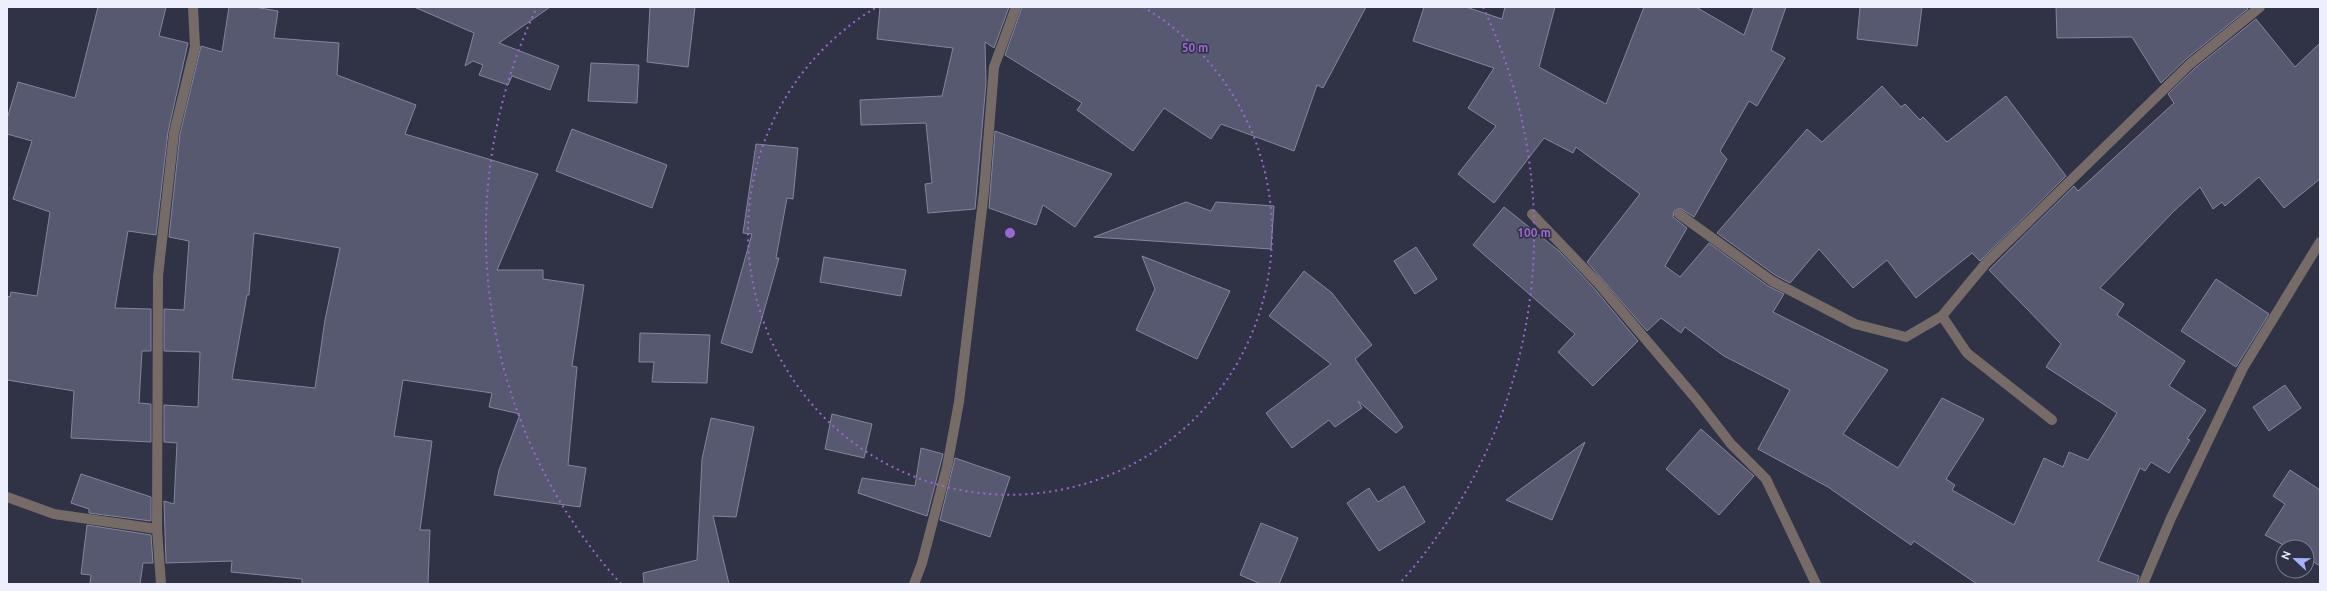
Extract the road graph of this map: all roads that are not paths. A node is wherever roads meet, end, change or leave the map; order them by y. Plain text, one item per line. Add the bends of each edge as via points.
1 (193, 7) edge
2 (1016, 7) edge
3 (2260, 7) edge
4 (1532, 214) dead end
5 (1679, 214) dead end
6 (2320, 242) edge
7 (1942, 316) junction
8 (2052, 420) dead end
9 (7, 497) edge
10 (157, 530) junction
11 (161, 584) edge
12 (914, 584) edge
13 (1816, 584) edge
14 (2143, 584) edge

1 - 10 street via 195,47 174,133 158,276
2 - 12 street via 994,67 984,192 959,402 947,467
3 - 7 street via 2184,70 1986,263
4 - 13 street via 1598,283 1697,400 1730,444 1766,479
5 - 7 street via 1772,281 1855,324 1906,337
6 - 14 street via 2243,368 2171,518
7 - 8 street via 1967,353
9 - 10 street via 54,514
10 - 11 street

